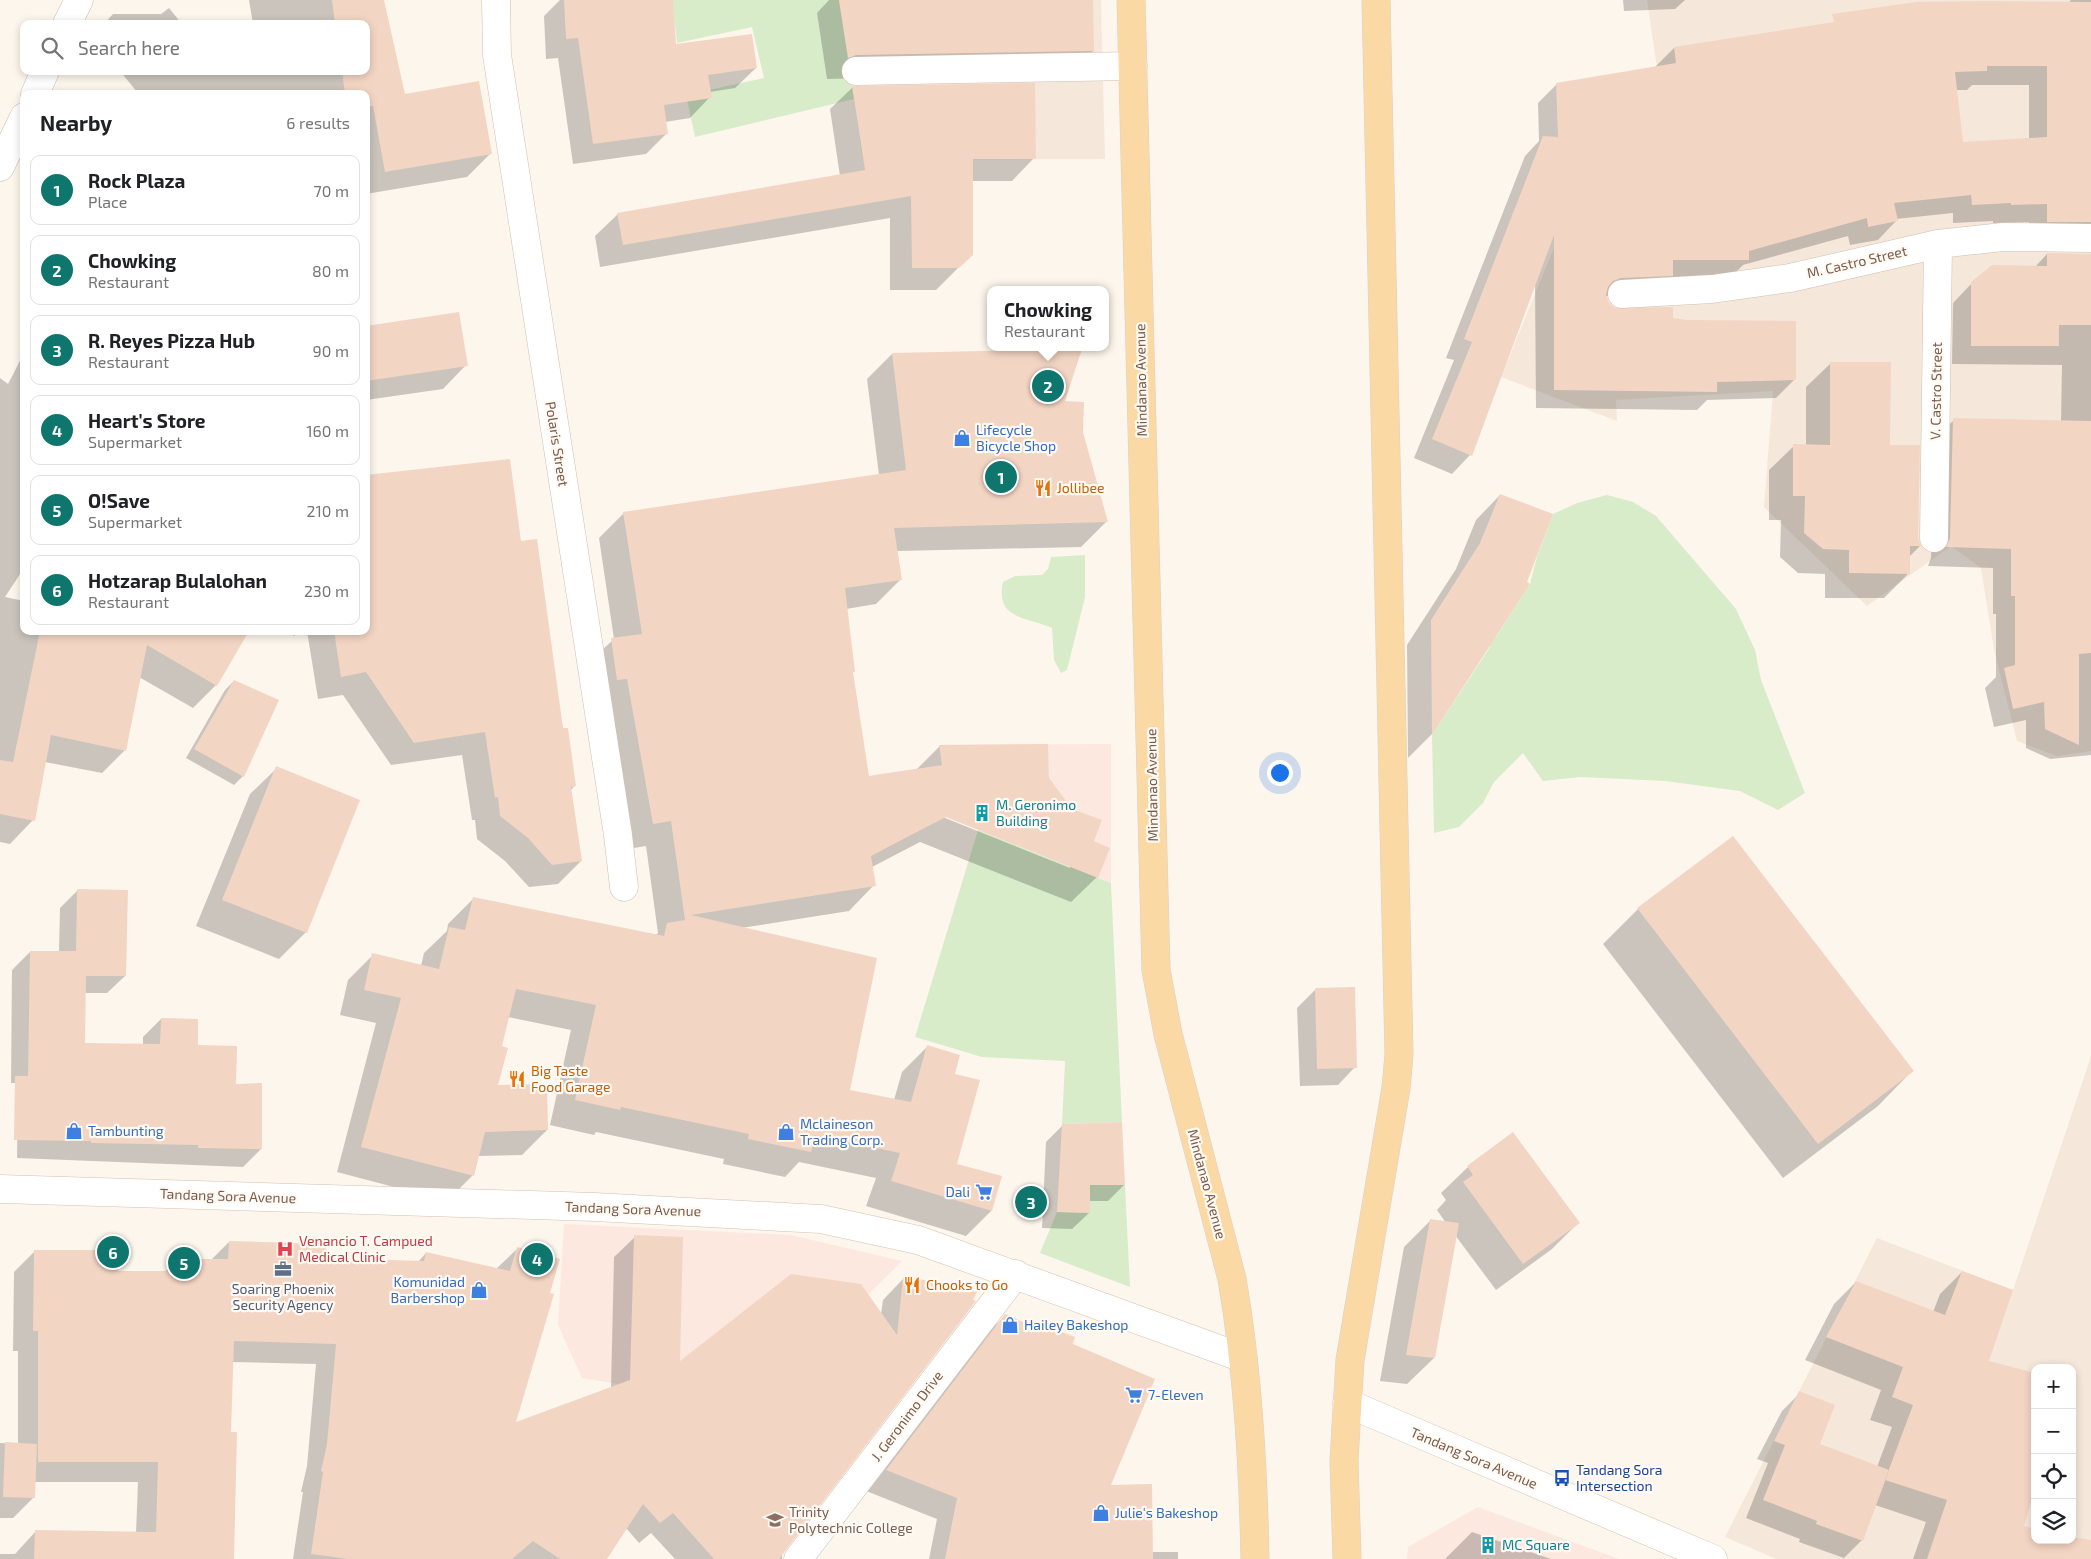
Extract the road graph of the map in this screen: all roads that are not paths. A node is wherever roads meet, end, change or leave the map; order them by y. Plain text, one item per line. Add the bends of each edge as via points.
1 (79, 0) edge
2 (496, 0) edge
3 (1132, 0) edge
4 (1376, 0) edge
5 (70, 20) edge
6 (1133, 66) junction
7 (856, 71) dead end
8 (43, 75) edge
9 (36, 90) edge
10 (20, 125) edge
11 (0, 167) edge
12 (2091, 238) edge
13 (1938, 244) junction
14 (1622, 294) dead end
15 (1934, 538) dead end
16 (624, 887) dead end
17 (0, 1189) edge
18 (1016, 1274) junction
19 (1243, 1358) junction
20 (1346, 1404) junction
21 (798, 1559) edge
22 (1255, 1559) edge
23 (1347, 1559) edge
24 (1713, 1559) edge

1 - 5 street
2 - 16 street, Polaris Street via 497,55
3 - 6 main road, Mindanao Avenue
4 - 20 main road via 1399,1054 1396,1088 1354,1323
6 - 7 street
6 - 19 main road, Mindanao Avenue via 1156,970 1168,1034 1232,1279
8 - 9 street
10 - 11 street
12 - 13 street, M. Castro Street via 2003,237
13 - 14 street, M. Castro Street via 1790,278 1712,289
13 - 15 street, V. Castro Street
17 - 18 street, Tandang Sora Avenue via 586,1207 821,1219 918,1240
18 - 19 street, Tandang Sora Avenue
18 - 21 street, J. Geronimo Drive
19 - 22 main road, Mindanao Avenue via 1253,1455
20 - 23 main road
20 - 24 street, Tandang Sora Avenue

